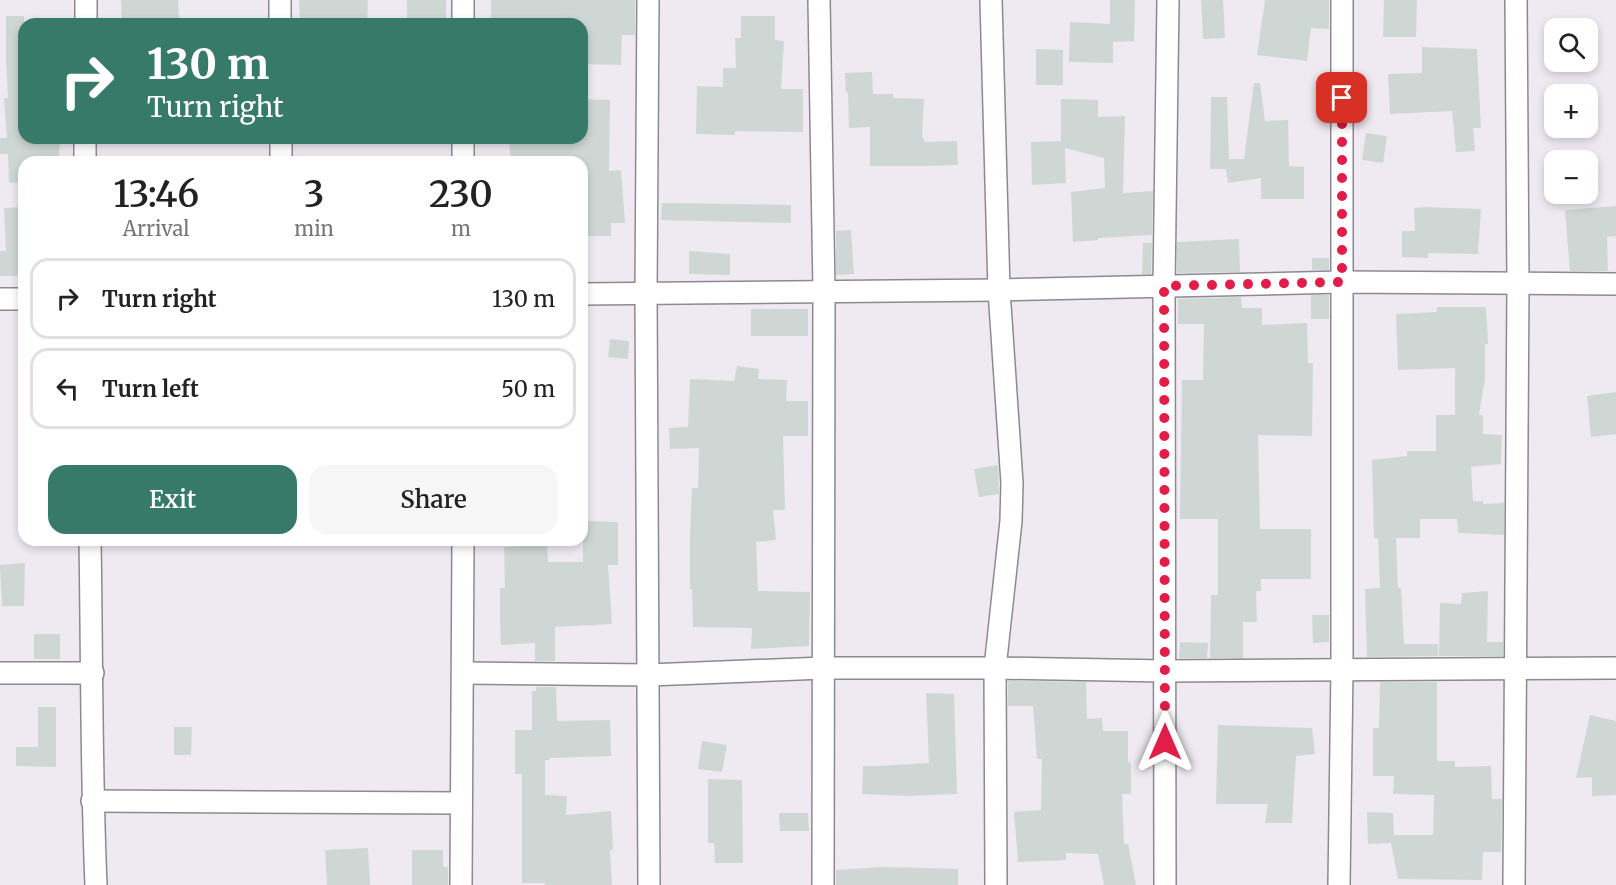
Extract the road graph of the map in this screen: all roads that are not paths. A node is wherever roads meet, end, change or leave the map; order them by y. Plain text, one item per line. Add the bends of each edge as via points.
1 (86, 0) edge
2 (280, 0) edge
3 (463, 0) edge
4 (648, 0) edge
5 (819, 0) edge
6 (991, 0) edge
7 (1168, 0) edge
8 (1342, 0) edge
9 (1516, 0) edge
10 (86, 18) edge
11 (280, 18) edge
12 (463, 18) edge
13 (1342, 282) junction
14 (1518, 284) junction
15 (1616, 284) edge
16 (1164, 286) junction
17 (999, 290) junction
18 (824, 291) junction
19 (646, 293) junction
20 (588, 294) edge
21 (0, 299) edge
22 (18, 299) edge
23 (90, 546) edge
24 (463, 546) edge
25 (823, 668) junction
26 (995, 668) junction
27 (1515, 668) junction
28 (1616, 668) edge
29 (1342, 670) junction
30 (1165, 671) junction
31 (0, 673) edge
32 (93, 673) junction
33 (463, 673) junction
34 (649, 675) junction
35 (92, 801) junction
36 (461, 803) junction
37 (96, 885) edge
38 (461, 885) edge
39 (649, 885) edge
40 (823, 885) edge
41 (996, 885) edge
42 (1165, 885) edge
43 (1339, 885) edge
44 (1514, 885) edge

1 - 10 street
2 - 11 street
3 - 12 street
4 - 19 street
5 - 18 street
6 - 17 street
7 - 16 street
8 - 13 street
9 - 14 street
13 - 14 street
13 - 16 street
13 - 29 street
14 - 15 street
14 - 27 street
16 - 17 street
16 - 30 street
17 - 18 street
17 - 26 street via 1011,521
18 - 19 street
18 - 25 street
19 - 20 street
19 - 34 street
21 - 22 street
23 - 32 street
24 - 33 street
25 - 26 street
25 - 34 street
25 - 40 street
26 - 30 street
26 - 41 street
27 - 28 street
27 - 29 street
27 - 44 street
29 - 30 street
29 - 43 street
30 - 42 street
31 - 32 street
32 - 35 street
33 - 34 street
33 - 36 street
34 - 39 street
35 - 36 street
35 - 37 street
36 - 38 street

